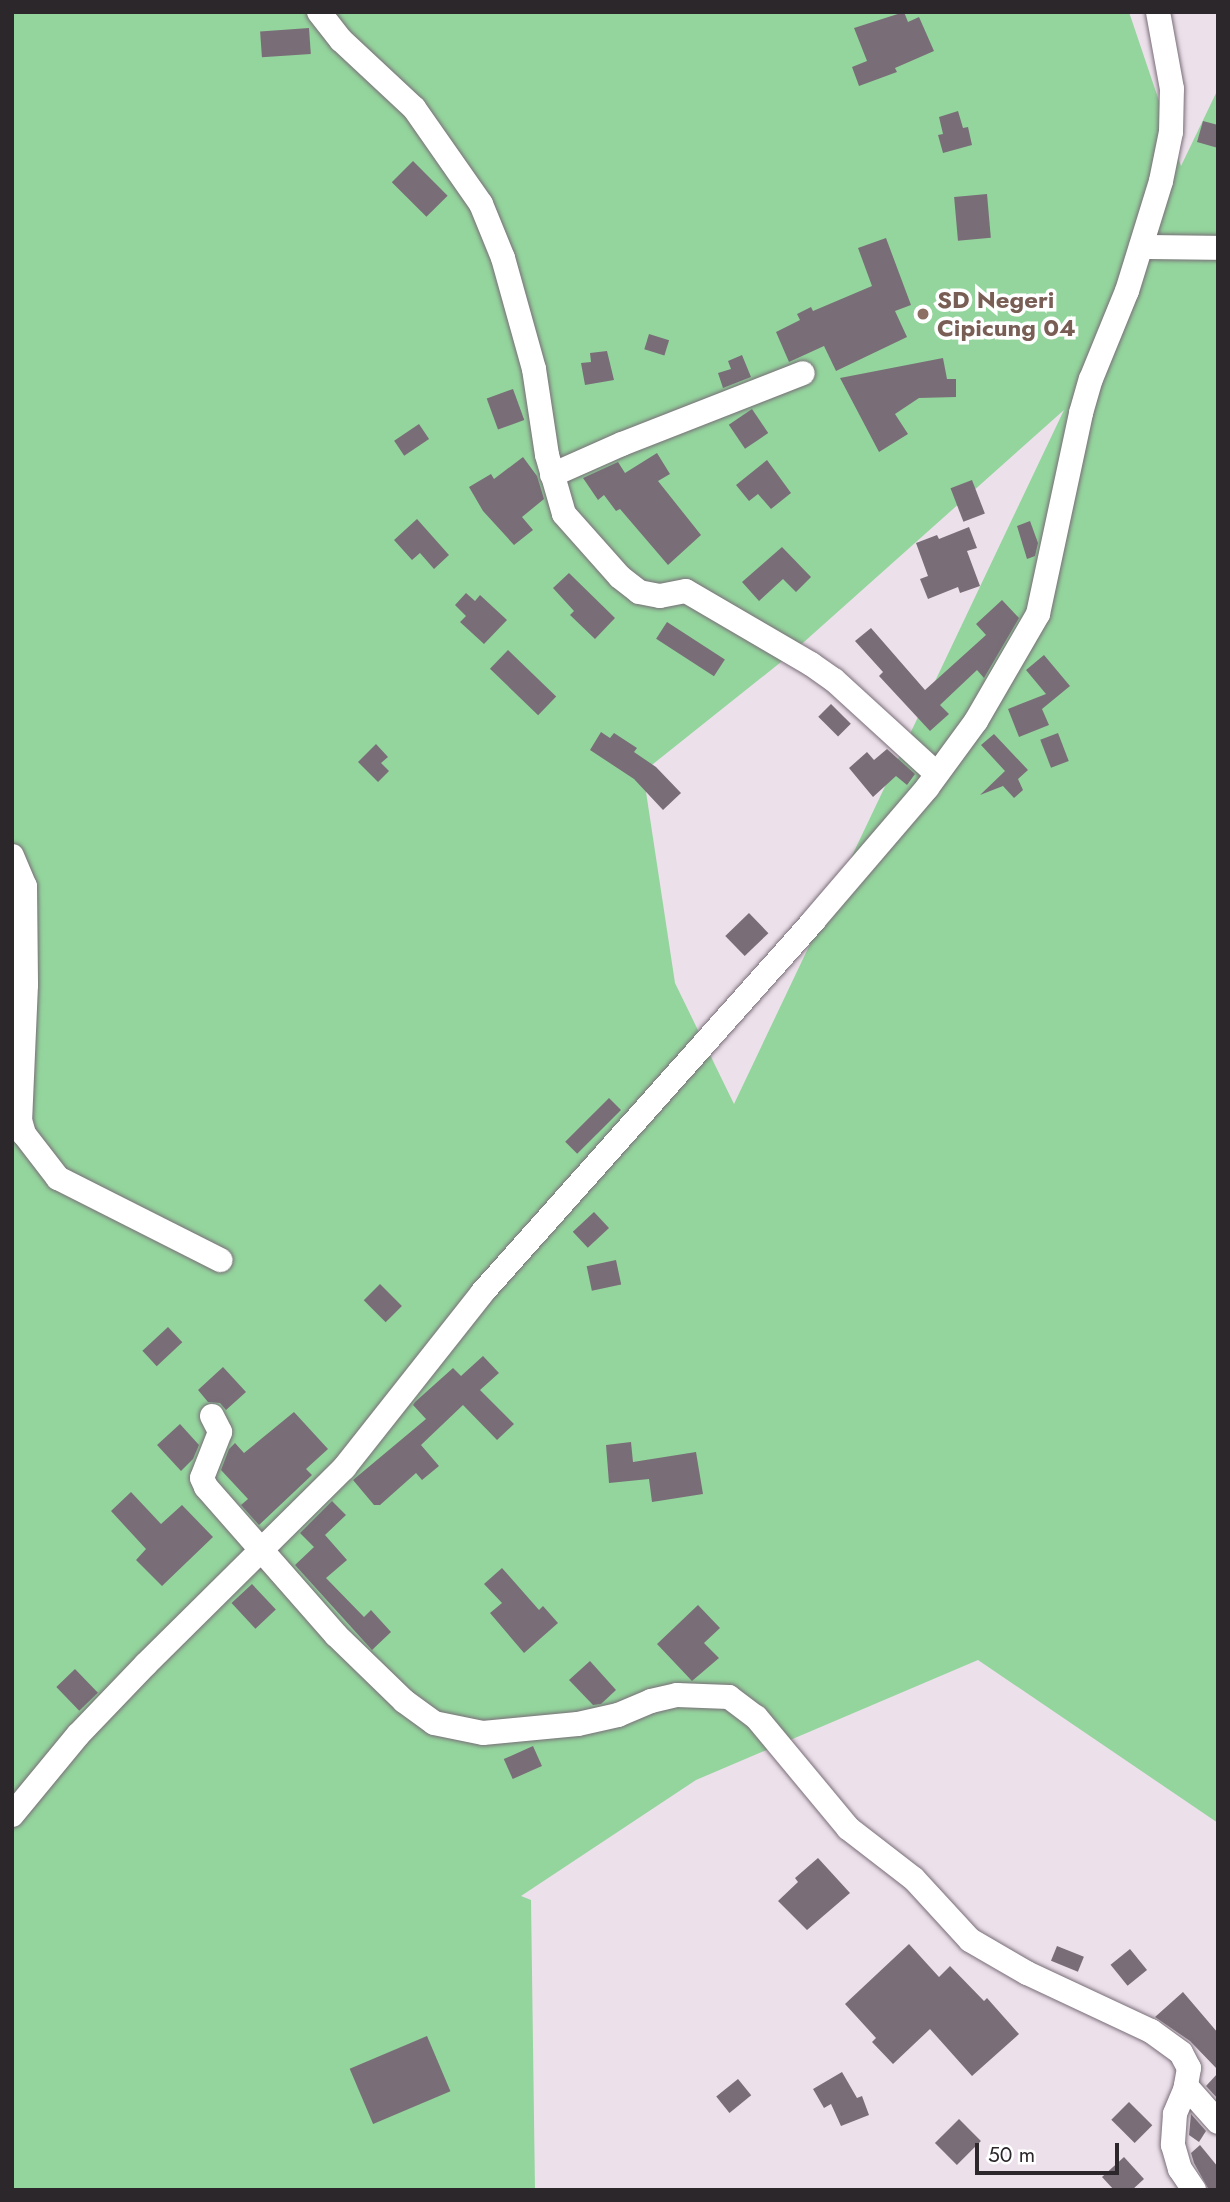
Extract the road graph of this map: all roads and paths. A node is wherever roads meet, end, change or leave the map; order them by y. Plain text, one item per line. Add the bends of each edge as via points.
1 (318, 12) edge
2 (1158, 12) edge
3 (1141, 247) junction
4 (1218, 248) edge
5 (803, 373) dead end
6 (552, 475) junction
7 (937, 774) junction
8 (12, 856) edge
9 (220, 1260) dead end
10 (212, 1416) dead end
11 (261, 1553) junction
12 (12, 1815) edge
13 (1186, 2087) junction
14 (1218, 2122) edge
15 (1194, 2190) edge

1 - 6 street via 341,40 414,108 481,204 503,258 534,369
2 - 3 street via 1172,89 1171,132
3 - 4 street
3 - 7 street via 1081,413 1038,614 976,721
5 - 6 street
6 - 7 street via 564,514 639,592 660,596 686,591 811,664
7 - 11 street via 749,995 482,1293 344,1468
8 - 9 street via 25,886 20,1120 24,1134 58,1178
10 - 11 street via 220,1432 202,1478
11 - 12 street via 78,1735
11 - 13 street via 394,1693 422,1716 448,1728 515,1732 618,1715 677,1695 729,1697 756,1717 848,1828 914,1879 959,1931 985,1951 1152,2031 1181,2053 1189,2068
13 - 14 street
13 - 15 street via 1175,2114 1173,2145 1180,2169

